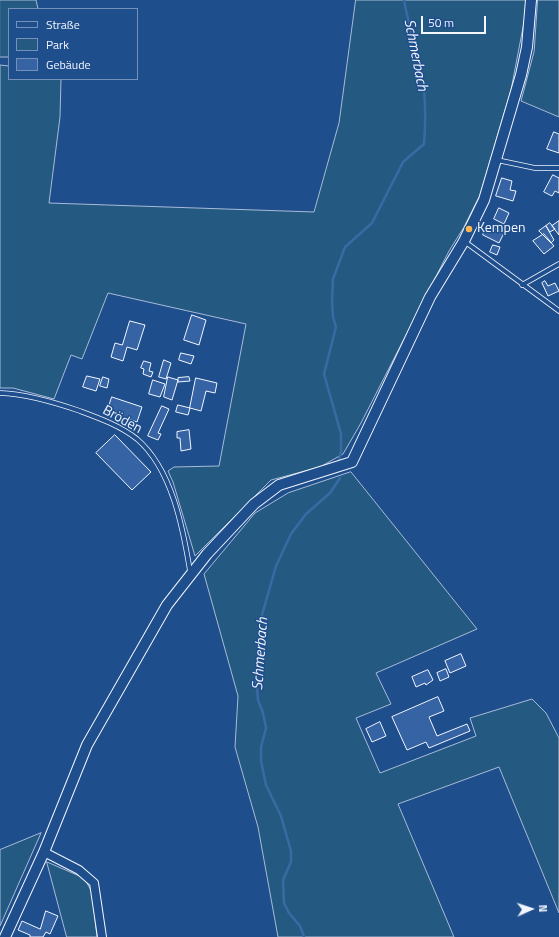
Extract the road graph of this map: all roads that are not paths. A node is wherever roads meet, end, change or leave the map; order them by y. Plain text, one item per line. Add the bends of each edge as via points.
1 (531, 0) edge
2 (496, 160) junction
3 (559, 168) edge
4 (464, 241) junction
5 (559, 264) edge
6 (522, 285) junction
7 (559, 311) edge
8 (0, 393) edge
9 (191, 574) junction
10 (44, 852) junction
11 (5, 937) edge
12 (102, 937) edge

1 - 2 street via 527,47 521,75
2 - 3 lane via 535,168
2 - 4 street via 484,200
4 - 6 lane
4 - 9 street via 430,297 352,462 279,485 254,504
5 - 6 lane
6 - 7 lane
8 - 9 lane, Bröden via 52,402 106,421 136,438 153,456 171,491 186,543
9 - 10 street via 167,605 87,745
10 - 11 street
10 - 12 street via 79,870 94,883

